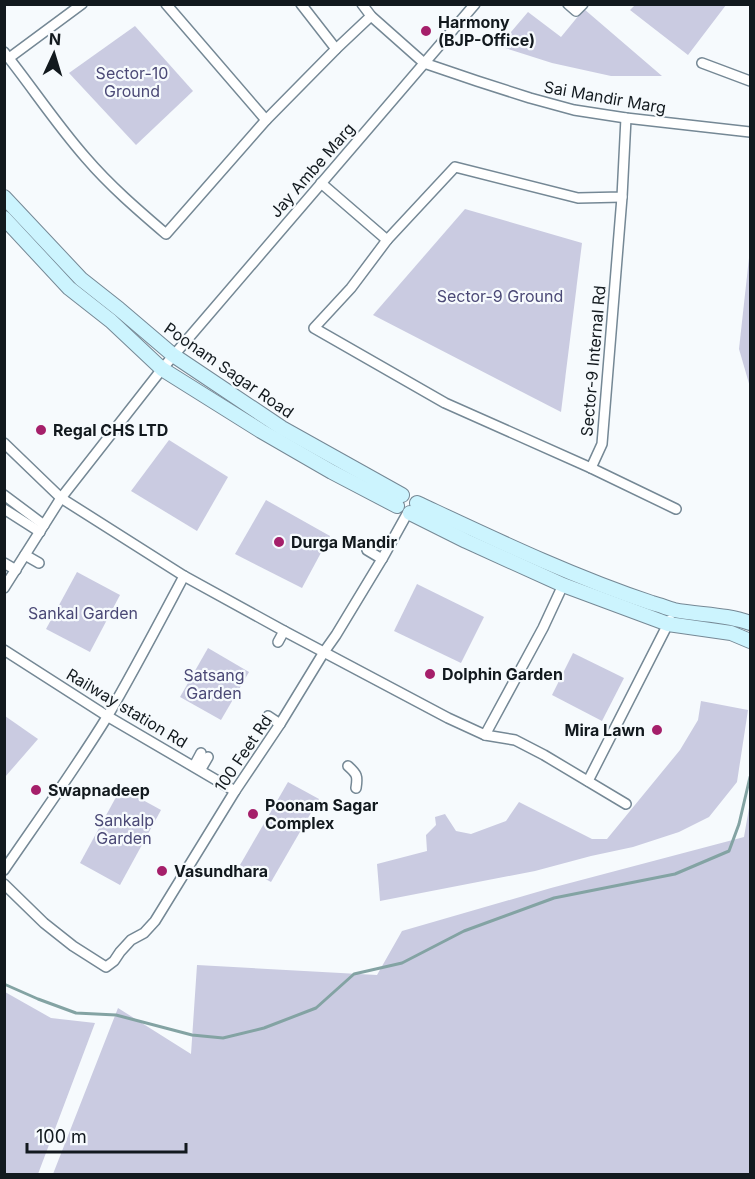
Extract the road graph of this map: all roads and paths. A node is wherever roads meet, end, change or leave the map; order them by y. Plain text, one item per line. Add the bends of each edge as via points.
1 (82, 4) edge
2 (166, 4) edge
3 (302, 4) edge
4 (362, 4) edge
5 (475, 4) edge
6 (568, 4) edge
7 (583, 4) edge
8 (371, 16) junction
9 (336, 49) junction
10 (7, 55) edge
11 (424, 63) junction
12 (702, 63) dead end
13 (750, 81) edge
14 (42, 85) dead end
15 (33, 92) junction
16 (626, 118) junction
17 (266, 120) junction
18 (750, 132) edge
19 (321, 183) junction
20 (4, 197) edge
21 (622, 197) junction
22 (4, 218) edge
23 (387, 240) junction
24 (173, 356) junction
25 (162, 369) junction
26 (4, 443) edge
27 (591, 468) junction
28 (4, 495) edge
29 (61, 498) junction
30 (406, 506) junction
31 (676, 508) dead end
32 (4, 509) edge
33 (42, 528) junction
34 (367, 550) dead end
35 (25, 555) junction
36 (180, 560) dead end
37 (382, 560) junction
38 (4, 563) edge
39 (39, 563) dead end
40 (16, 570) junction
41 (175, 570) junction
42 (184, 576) junction
43 (563, 585) junction
44 (5, 587) edge
45 (674, 609) junction
46 (668, 624) junction
47 (750, 624) edge
48 (284, 632) junction
49 (336, 635) junction
50 (346, 639) dead end
51 (750, 641) edge
52 (278, 642) dead end
53 (4, 650) edge
54 (324, 652) junction
55 (107, 716) junction
56 (268, 716) dead end
57 (280, 724) junction
58 (485, 735) junction
59 (204, 755) dead end
60 (348, 766) dead end
61 (197, 768) junction
62 (588, 781) junction
63 (356, 788) dead end
64 (235, 790) junction
65 (626, 804) dead end
66 (4, 870) edge
67 (4, 884) edge

1 - 10 street
2 - 17 street
3 - 9 street
4 - 8 street
5 - 11 street, Jay Ambe Marg
6 - 7 street via 576,11
8 - 9 street
8 - 11 street
9 - 17 street
10 - 15 street
11 - 16 street, Sai Mandir Marg via 574,110
11 - 19 street, Jay Ambe Marg
12 - 13 street
14 - 15 street
15 - 17 street via 110,185 166,234
16 - 18 street, Sai Mandir Marg
16 - 21 street, Sector-9 Internal Rd
19 - 23 street
19 - 24 street, Jay Ambe Marg
20 - 24 main road, Poonam Sagar Road via 81,279
21 - 23 street via 578,198 455,167
21 - 27 street, Sector-9 Internal Rd via 602,444
22 - 25 main road, Poonam Sagar Road via 69,288
23 - 27 street via 314,328 445,403
24 - 25 street, Jay Ambe Marg
24 - 30 main road, Poonam Sagar Road
25 - 29 street, Jay Ambe Marg
25 - 30 main road, Poonam Sagar Road via 330,477
26 - 29 street
27 - 31 street
28 - 33 street
29 - 33 street, Jay Ambe Marg
29 - 41 street
30 - 37 street, 100 Feet Rd
30 - 43 main road, Poonam Sagar Road via 466,541
30 - 45 main road, Poonam Sagar Road via 579,577
32 - 33 street
33 - 35 street, Jay Ambe Marg
34 - 37 street
35 - 39 street
35 - 40 street, Jay Ambe Marg
36 - 41 street
37 - 49 street, 100 Feet Rd
38 - 40 street
40 - 44 street, Jay Ambe Marg
41 - 42 street
42 - 48 street
42 - 55 street via 162,626
43 - 46 main road, Poonam Sagar Road
43 - 58 street
45 - 46 street
45 - 47 main road, Poonam Sagar Road
46 - 51 main road, Poonam Sagar Road via 731,633
46 - 62 street
48 - 52 street
48 - 54 street
49 - 50 street
49 - 54 street, 100 Feet Rd
53 - 55 street, Railway station Rd
54 - 57 street, 100 Feet Rd
54 - 58 street
55 - 61 street, Railway station Rd via 128,723
55 - 66 street
56 - 57 street
57 - 64 street, 100 Feet Rd
58 - 62 street via 515,740
59 - 61 street
60 - 63 street via 356,774
61 - 64 street, Railway station Rd
62 - 65 street
64 - 67 street, 100 Feet Rd via 155,921 106,967 44,923

